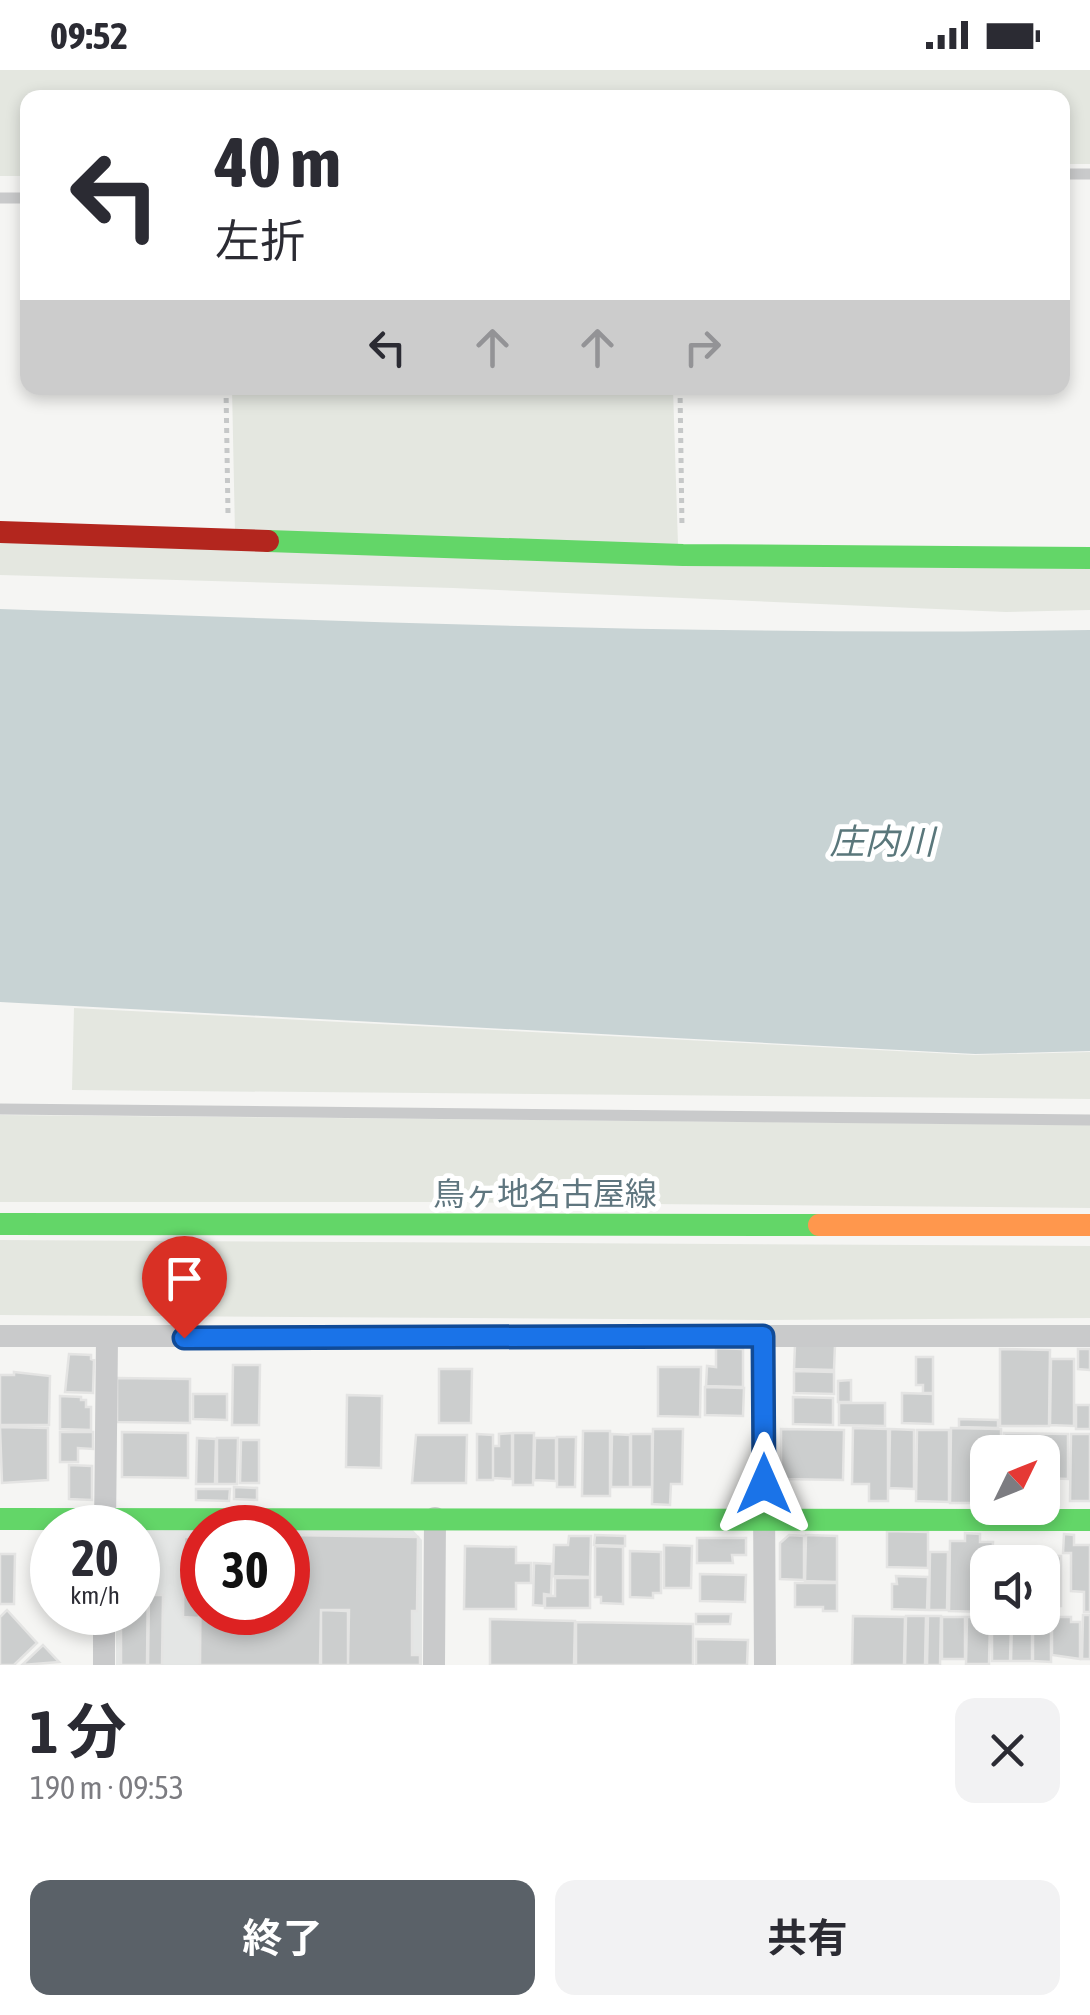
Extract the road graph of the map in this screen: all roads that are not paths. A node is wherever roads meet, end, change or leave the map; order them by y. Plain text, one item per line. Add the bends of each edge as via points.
1 (0, 532) edge
2 (1090, 558) edge
3 (0, 1109) edge
4 (1090, 1120) edge
5 (0, 1224) edge
6 (1090, 1225) edge
7 (0, 1336) edge
8 (763, 1336) junction
9 (1090, 1336) edge
10 (107, 1338) junction
11 (105, 1505) edge
12 (435, 1518) junction
13 (0, 1519) edge
14 (30, 1520) edge
15 (764, 1520) junction
16 (1090, 1520) edge
17 (160, 1521) edge
18 (104, 1635) edge
19 (104, 1665) edge
20 (434, 1665) edge
21 (764, 1665) edge

1 - 2 street via 682,555
3 - 4 lane
5 - 6 street, 鳥ヶ地名古屋線
7 - 10 street
8 - 9 street
8 - 10 street
8 - 15 street
10 - 11 street
12 - 15 street
12 - 17 street
12 - 20 street
13 - 14 street
15 - 16 street
15 - 21 street
18 - 19 street

